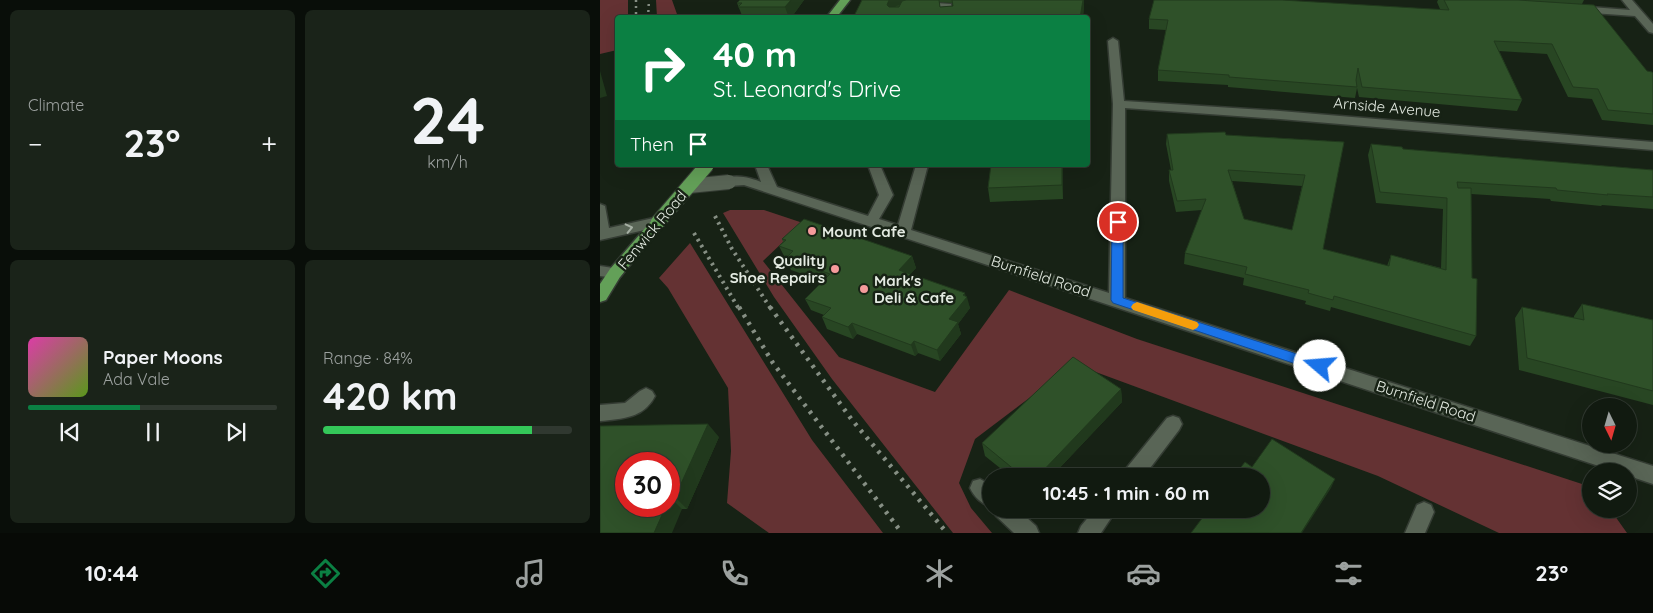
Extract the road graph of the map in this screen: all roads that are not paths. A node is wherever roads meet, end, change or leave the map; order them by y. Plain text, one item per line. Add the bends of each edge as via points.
1 (845, 0) edge
2 (1627, 0) edge
3 (1568, 8) edge
4 (1636, 13) junction
5 (833, 15) edge
6 (897, 15) edge
7 (949, 15) edge
8 (1653, 30) edge
9 (1113, 41) dead end
10 (1118, 104) junction
11 (1653, 146) edge
12 (705, 167) edge
13 (762, 167) edge
14 (875, 167) edge
15 (921, 167) edge
16 (689, 186) junction
17 (771, 189) junction
18 (600, 209) edge
19 (658, 222) junction
20 (871, 222) junction
21 (904, 231) junction
22 (602, 234) edge
23 (608, 272) edge
24 (600, 296) edge
25 (1117, 300) junction
26 (646, 396) dead end
27 (600, 413) edge
28 (1173, 424) dead end
29 (1138, 468) edge
30 (1653, 475) edge
31 (1424, 512) dead end
32 (1013, 518) edge
33 (1100, 518) edge
34 (1029, 533) edge
35 (1088, 533) edge
36 (1415, 533) edge

1 - 5 main road
2 - 4 street
3 - 4 street
4 - 8 street
6 - 7 street via 899,10 921,5 948,6
9 - 10 street
10 - 11 street, Arnside Avenue
10 - 25 street
12 - 16 main road, Fenwick Road, bridge
13 - 17 street
14 - 20 street via 886,195
15 - 21 street
16 - 17 street, Burnfield Road, bridge via 745,181
16 - 19 main road, Fenwick Road, bridge
17 - 20 street, Burnfield Road
18 - 22 street
22 -> 19 street
19 - 23 main road, Fenwick Road
20 - 21 street, Burnfield Road
21 - 25 street, Burnfield Road
23 - 24 main road, Fenwick Road
25 - 30 street, Burnfield Road
26 - 27 street via 638,406
28 - 29 street
31 - 36 street
32 - 34 street
33 - 35 street

